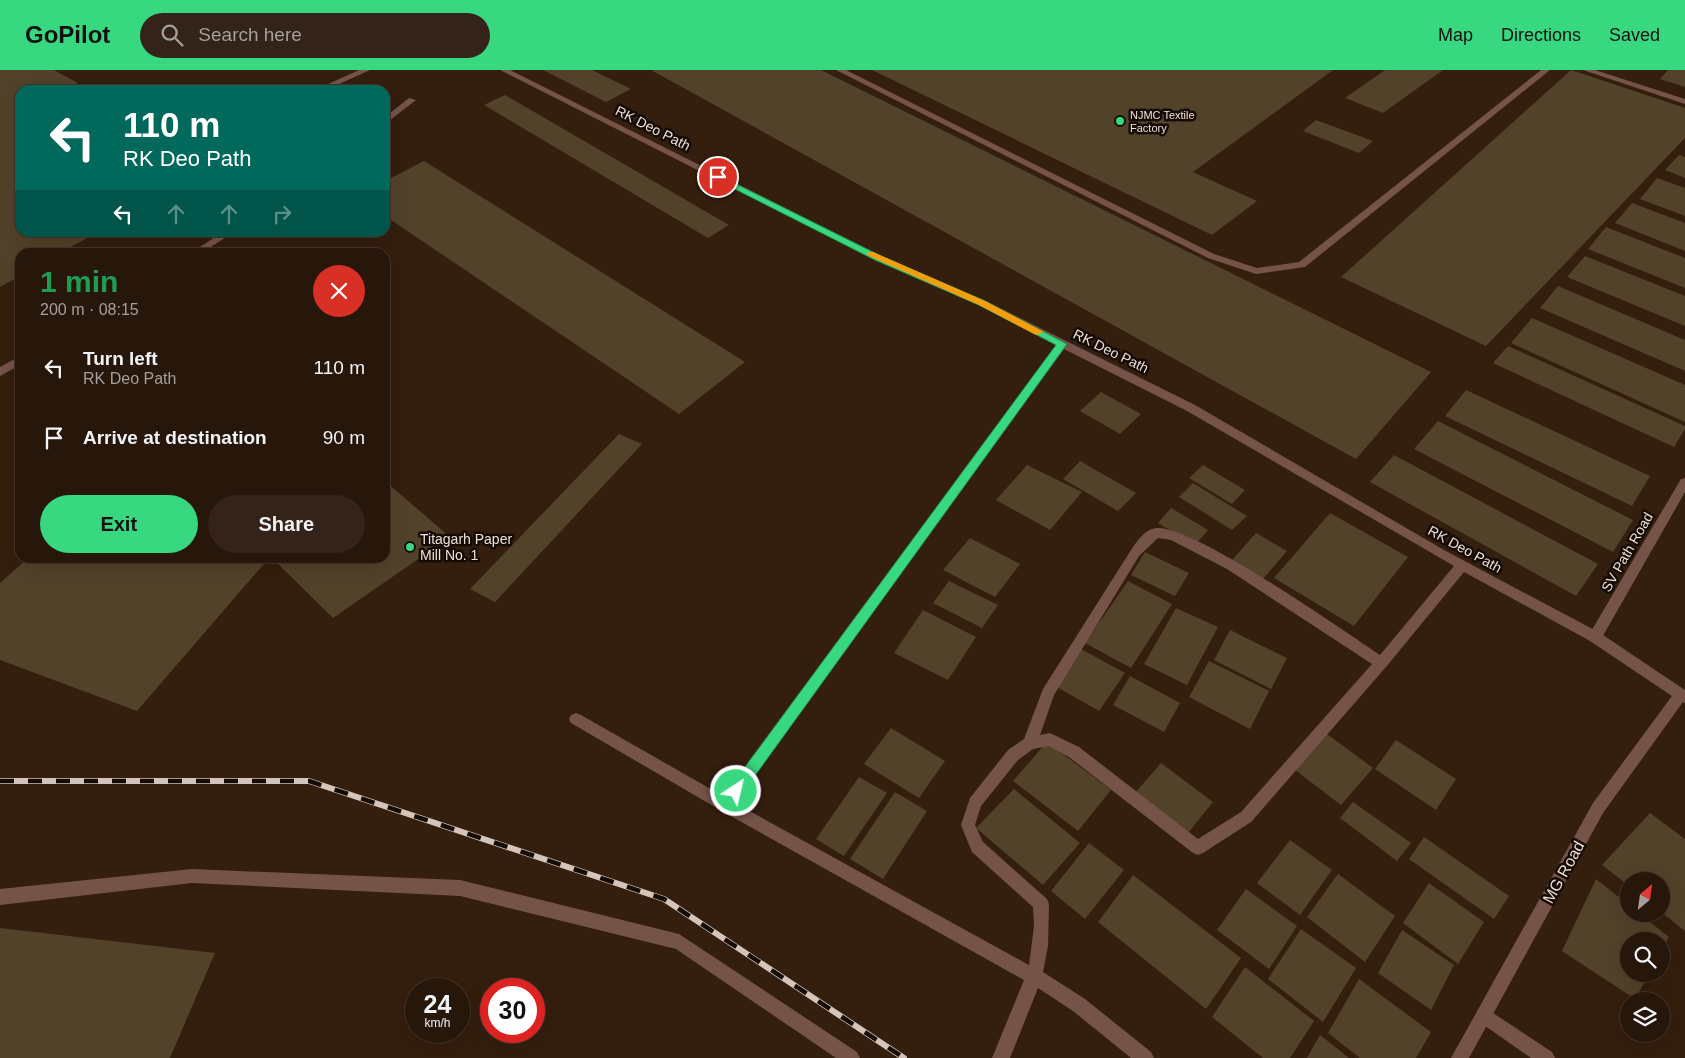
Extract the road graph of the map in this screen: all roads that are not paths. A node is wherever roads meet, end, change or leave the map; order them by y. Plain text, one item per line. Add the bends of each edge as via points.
1 (366, 70) edge
2 (504, 70) edge
3 (840, 70) edge
4 (1546, 70) edge
5 (1588, 70) edge
6 (331, 85) edge
7 (412, 100) dead end
8 (1685, 102) edge
9 (390, 117) edge
10 (222, 237) edge
11 (204, 248) edge
12 (1062, 344) junction
13 (15, 363) edge
14 (0, 372) edge
15 (1685, 482) edge
16 (1462, 565) junction
17 (1595, 637) junction
18 (1381, 663) junction
19 (1683, 695) edge
20 (576, 719) dead end
21 (1030, 743) junction
22 (726, 805) junction
23 (0, 897) edge
24 (1035, 977) junction
25 (1484, 1015) junction
26 (851, 1058) edge
27 (1001, 1058) edge
28 (1145, 1058) edge
29 (1460, 1058) edge
30 (1546, 1058) edge

1 - 6 street
2 - 12 street, RK Deo Path via 878,258 982,303
3 - 4 street via 1212,256 1256,271 1302,265
5 - 8 street
7 - 9 street
10 - 11 street
12 - 16 street, RK Deo Path via 1191,408
12 - 22 street
13 - 14 street
15 - 17 street, SV Path Road
16 - 17 street, RK Deo Path
16 - 18 street
17 - 19 street, RK Deo Path
18 - 21 street via 1246,817 1198,848 1074,752 1050,738
18 - 21 street via 1214,556 1157,532 1135,553 1048,693
19 - 25 street, MG Road via 1598,808
20 - 22 street
21 - 24 street via 1013,755 975,803 968,825 977,847 1041,904 1043,928
22 - 24 street
23 - 26 street via 192,876 460,888 679,942
24 - 27 street
24 - 28 street via 1079,1005
25 - 29 street, MG Road
25 - 30 street

